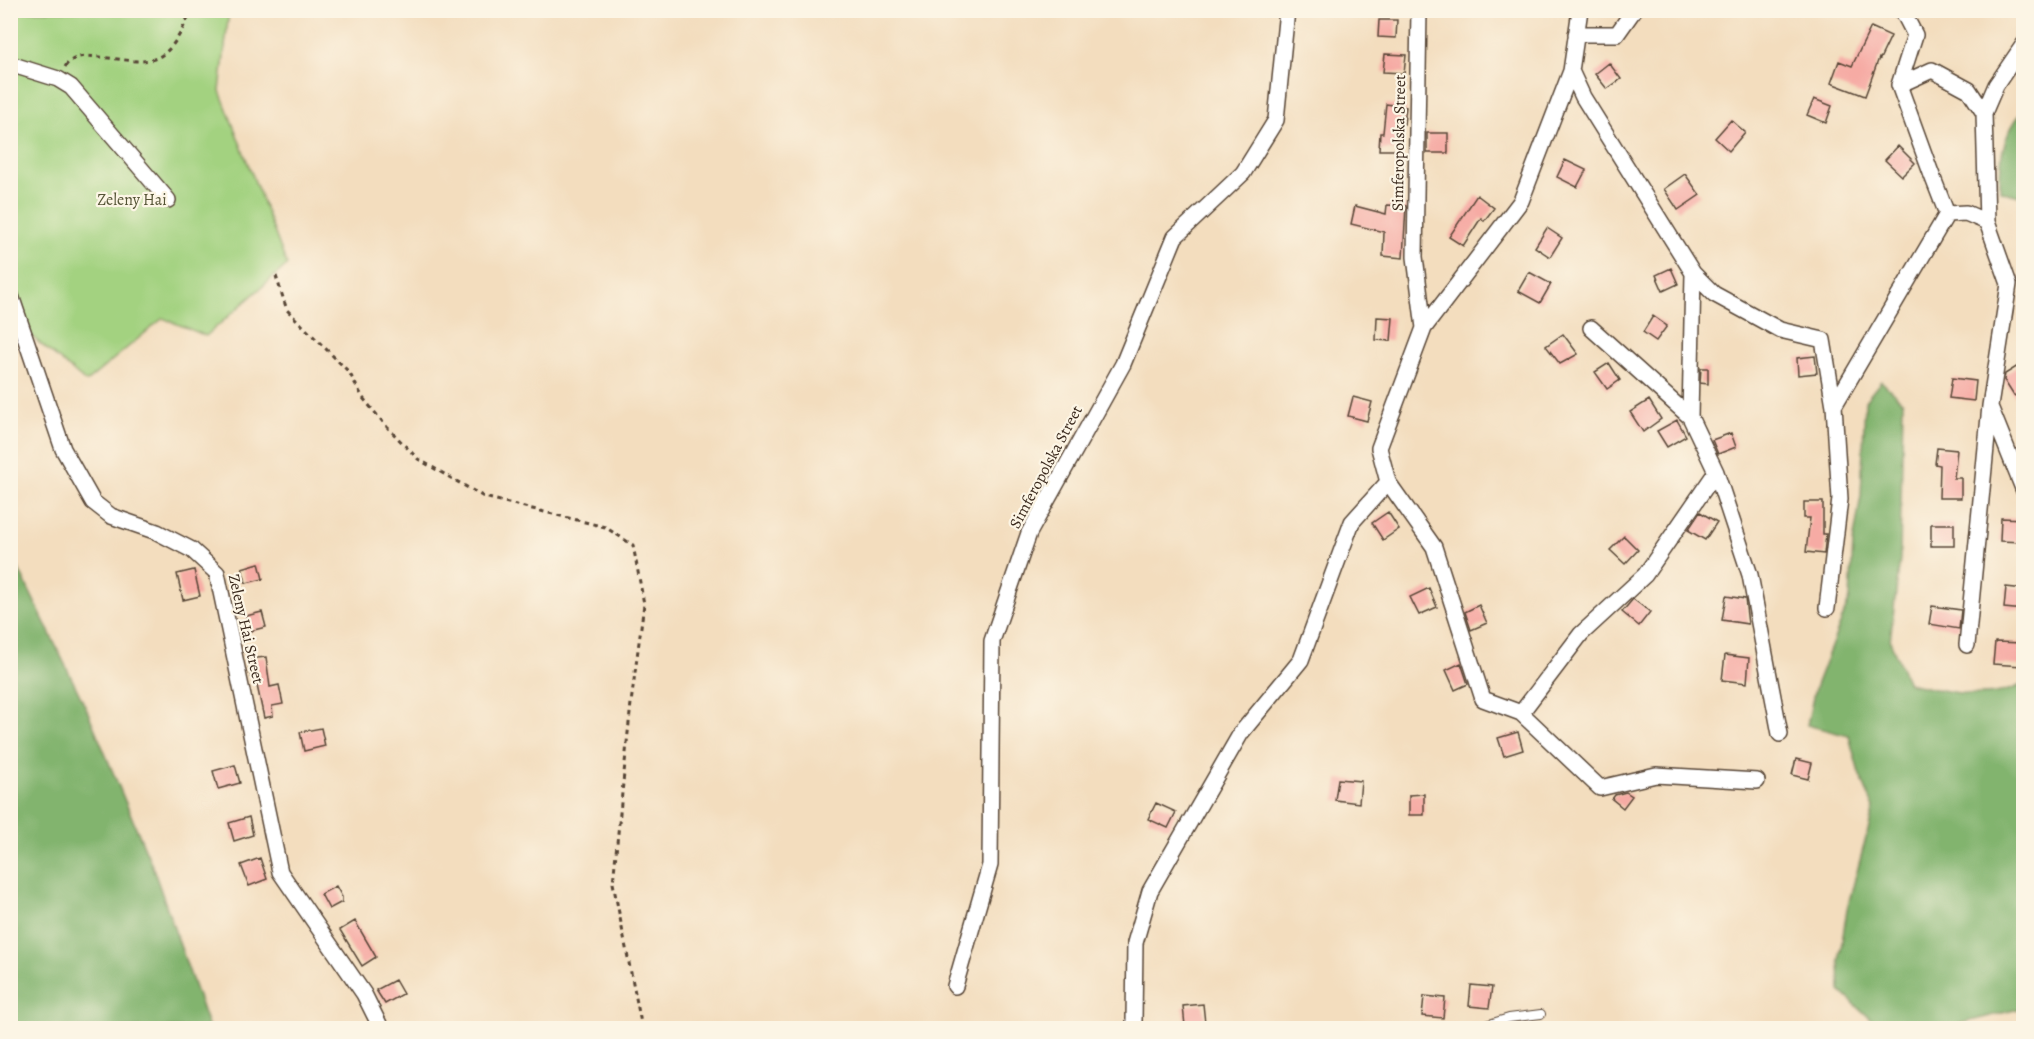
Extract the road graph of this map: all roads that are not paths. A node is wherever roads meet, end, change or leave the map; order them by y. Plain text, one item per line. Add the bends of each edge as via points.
1 (1287, 10) edge
2 (1419, 10) edge
3 (1580, 10) edge
4 (1634, 10) edge
5 (1902, 10) edge
6 (1576, 34) junction
7 (2024, 44) edge
8 (10, 64) edge
9 (1571, 71) junction
10 (1899, 85) junction
11 (1984, 113) junction
12 (168, 200) dead end
13 (1947, 214) junction
14 (1987, 222) junction
15 (1693, 273) junction
16 (10, 293) edge
17 (1424, 328) junction
18 (1591, 328) dead end
19 (1834, 406) junction
20 (1990, 406) junction
21 (1690, 417) junction
22 (1716, 472) junction
23 (1388, 482) junction
24 (2024, 491) edge
25 (1827, 608) dead end
26 (1967, 645) dead end
27 (1521, 713) junction
28 (1780, 735) dead end
29 (1757, 781) dead end
30 (955, 986) dead end
31 (1541, 1014) dead end
32 (1138, 1025) edge
33 (381, 1029) edge
34 (1476, 1029) edge

1 - 30 street, Simferopolska Street via 1276,120 1243,173 1175,237 1123,364 1029,533 992,641 990,865
2 - 17 street, Simferopolska Street via 1415,257
3 - 6 street
4 - 6 street via 1617,34
5 - 10 street via 1915,35
6 - 9 street
7 - 11 street via 1996,85
8 - 12 street via 71,87
9 - 15 street via 1583,97
9 - 17 street via 1521,201
10 - 11 street via 1932,70 1969,90
10 - 13 street
11 - 14 street
13 - 14 street via 1966,213
13 - 19 street
14 - 20 street via 2009,284
15 - 19 street via 1714,294 1780,330 1823,340
15 - 21 street
16 - 33 street, Zeleny Hai Street via 63,449 93,502 111,516 157,532 192,550 217,573 280,872 364,994
17 - 23 street, Simferopolska Street via 1379,448
18 - 21 street
19 - 25 street via 1840,499
20 - 24 street
20 - 26 street
21 - 22 street
22 - 27 street via 1645,575 1581,634
22 - 28 street via 1750,575
23 - 27 street, Simferopolska Street via 1434,547 1483,699
23 - 32 street via 1352,522 1301,660 1240,733 1150,891 1134,943
27 - 29 street via 1600,788 1656,775
31 - 34 lane via 1509,1018

